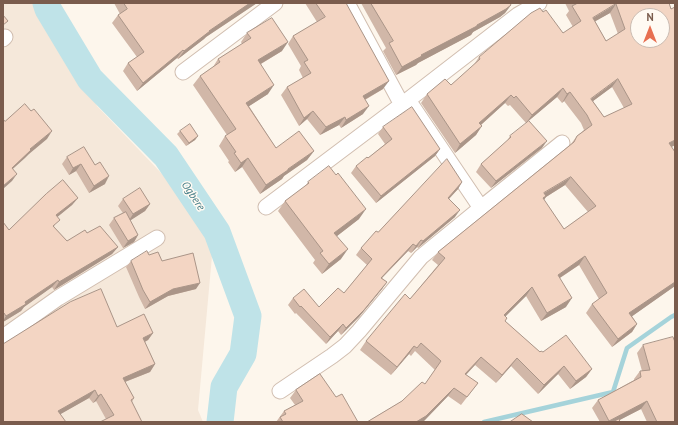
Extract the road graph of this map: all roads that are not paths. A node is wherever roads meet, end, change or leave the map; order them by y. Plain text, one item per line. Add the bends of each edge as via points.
1 (275, 3) edge
2 (347, 3) edge
3 (539, 3) edge
4 (183, 72) dead end
5 (405, 102) junction
6 (562, 143) dead end
7 (266, 207) dead end
8 (481, 208) junction
9 (157, 238) dead end
10 (3, 337) edge
11 (280, 391) dead end

1 - 4 street
2 - 5 street
3 - 5 street via 518,15
5 - 7 street
5 - 8 street
6 - 8 street
8 - 11 street via 421,257 345,346
9 - 10 street via 58,298

